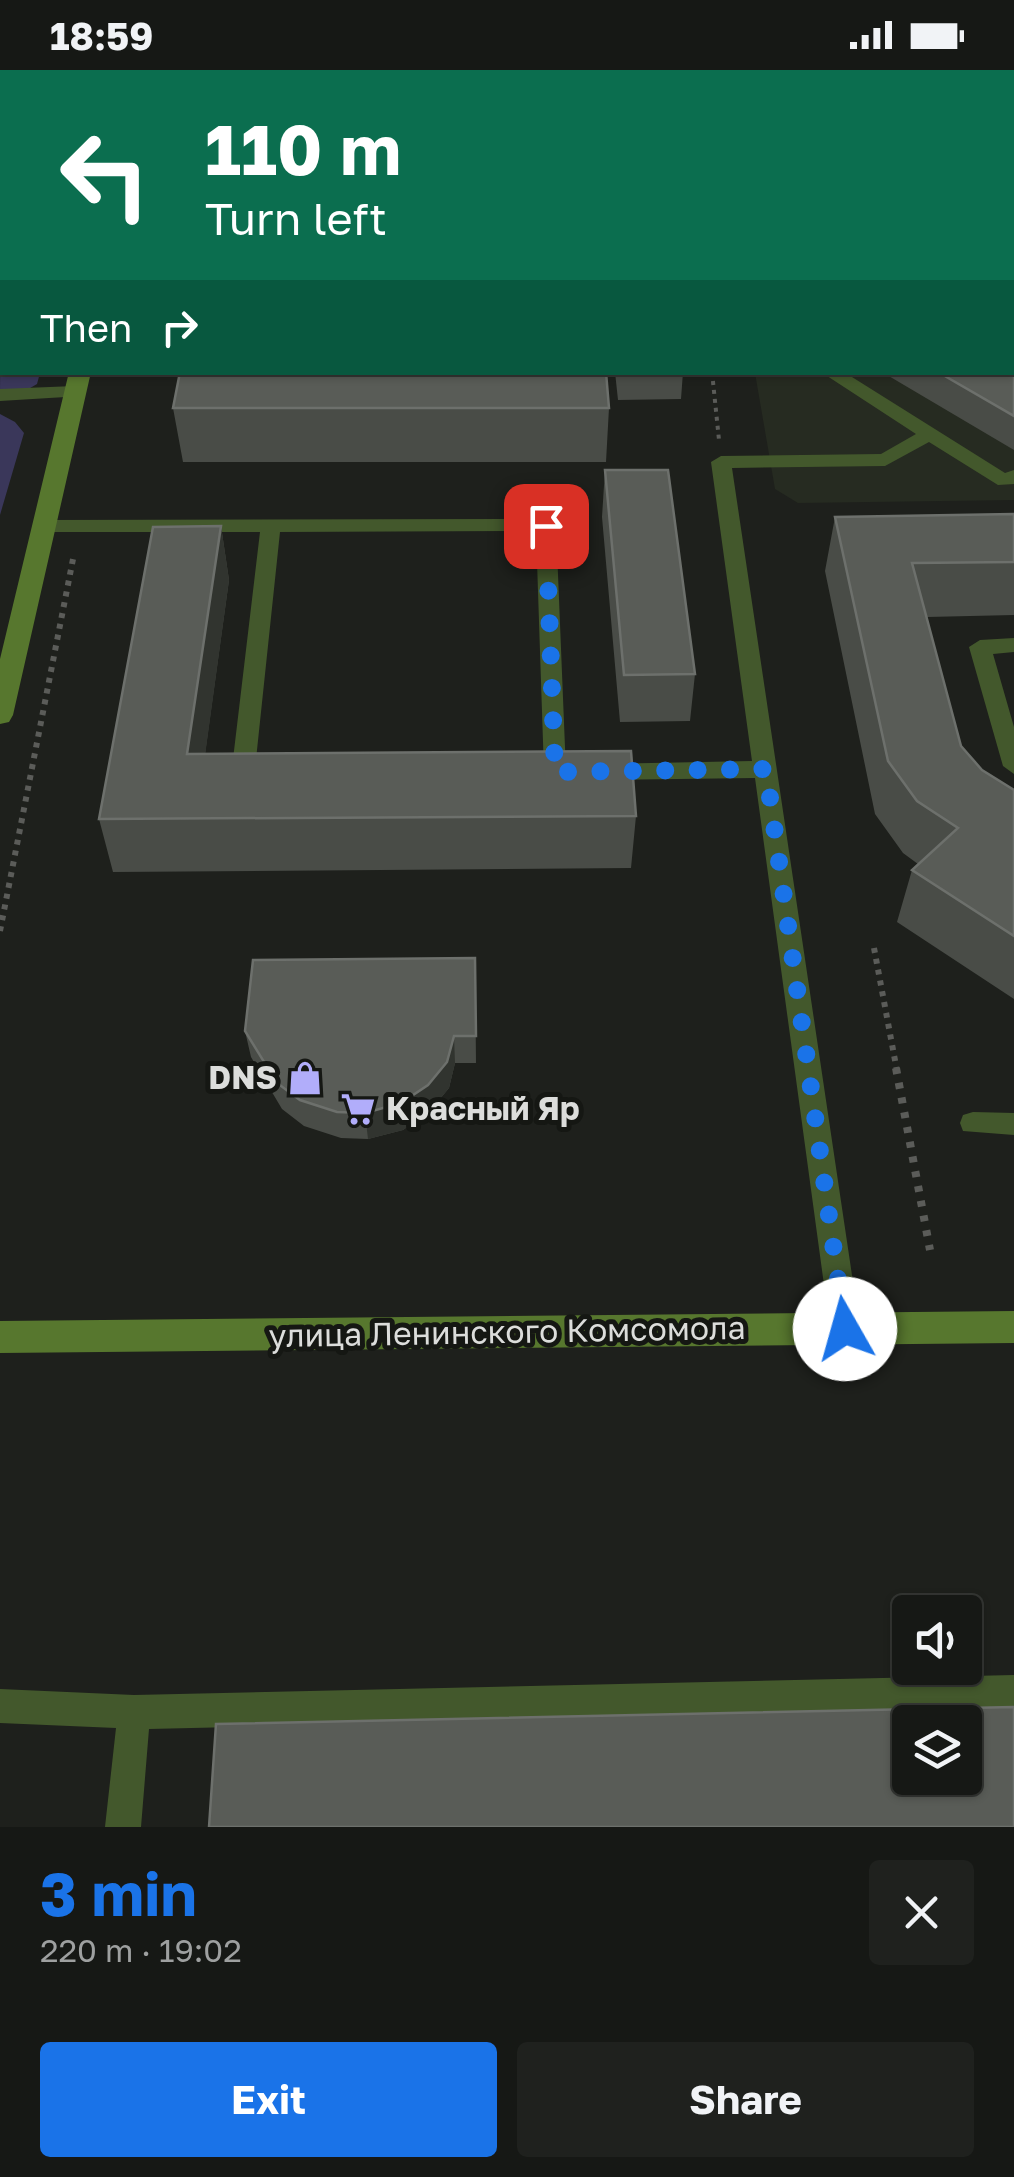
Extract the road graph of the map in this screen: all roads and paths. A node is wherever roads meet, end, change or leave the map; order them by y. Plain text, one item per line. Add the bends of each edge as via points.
1 (712, 375) edge
2 (835, 375) edge
3 (78, 382) edge
4 (0, 395) edge
5 (929, 434) junction
6 (721, 462) junction
7 (1014, 476) edge
8 (44, 526) junction
9 (79, 526) junction
10 (270, 526) junction
11 (1014, 646) edge
12 (1, 705) edge
13 (1014, 766) edge
14 (766, 769) junction
15 (282, 776) edge
16 (0, 931) edge
17 (874, 948) dead end
18 (973, 1123) dead end
19 (1014, 1124) edge
20 (930, 1250) dead end
21 (1014, 1327) edge
22 (845, 1329) junction
23 (0, 1338) edge
24 (1014, 1692) edge
25 (0, 1706) edge
26 (134, 1712) junction
27 (124, 1827) edge

1 - 6 path
2 - 5 lane
3 - 4 lane
3 - 8 main road
5 - 6 lane via 886,460
5 - 7 lane via 1005,481
6 - 14 lane
8 - 9 lane
8 - 12 main road
9 - 10 lane
9 - 16 path
10 - 14 lane via 546,526 546,772
10 - 15 lane via 244,776
11 - 13 lane via 980,647
14 - 22 lane
17 - 20 path
18 - 19 lane
21 - 22 main road, улица Ленинского Комсомола
22 - 23 main road, улица Ленинского Комсомола
24 - 26 lane
25 - 26 lane
26 - 27 lane

